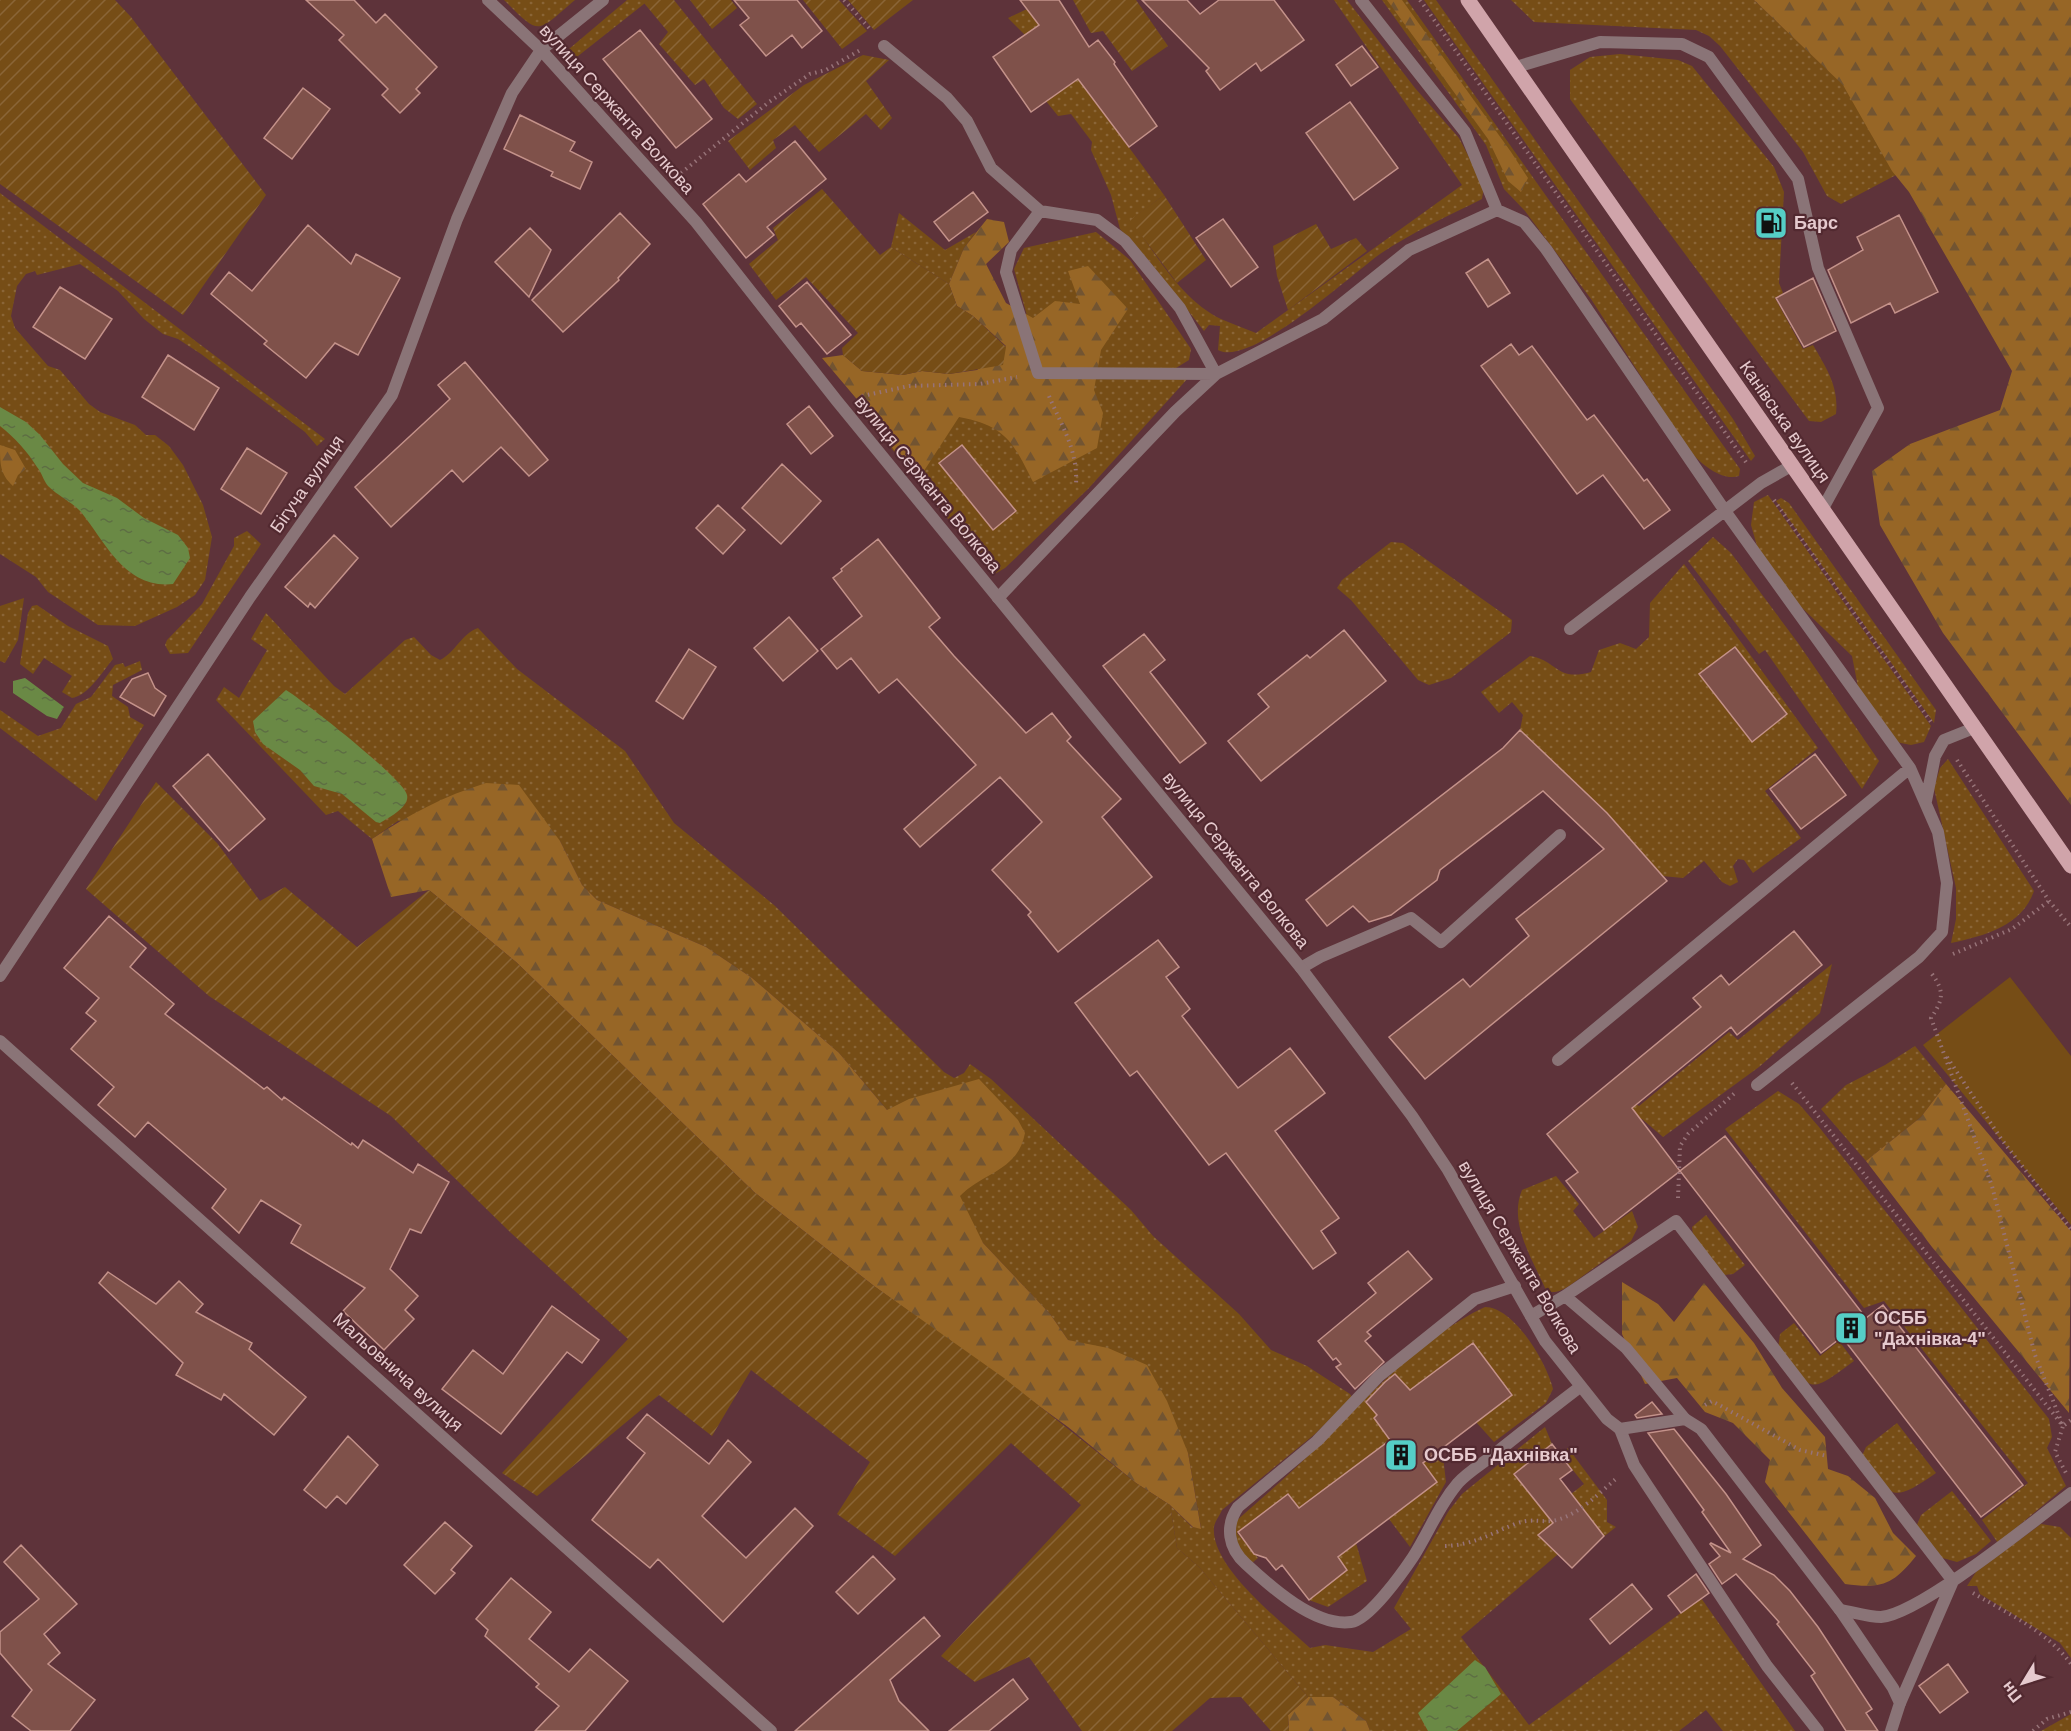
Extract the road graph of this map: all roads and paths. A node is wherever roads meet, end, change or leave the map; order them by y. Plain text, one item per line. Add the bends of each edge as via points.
1 (488, 0) edge
2 (603, 0) edge
3 (844, 0) edge
4 (1361, 0) edge
5 (1420, 0) edge
6 (1468, 0) edge
7 (884, 46) junction
8 (542, 50) junction
9 (1516, 68) junction
10 (664, 187) junction
11 (1040, 210) junction
12 (1497, 210) junction
13 (1038, 373) junction
14 (1216, 374) junction
15 (837, 400) junction
16 (1791, 466) junction
17 (1761, 483) junction
18 (1822, 510) junction
19 (1725, 511) junction
20 (1078, 514) junction
21 (998, 597) junction
22 (1570, 629) dead end
23 (1974, 728) junction
24 (1944, 740) junction
25 (1910, 768) junction
26 (1925, 802) junction
27 (1560, 835) dead end
28 (2071, 866) edge
29 (2049, 902) junction
30 (2071, 927) edge
31 (1919, 957) junction
32 (1301, 968) junction
33 (0, 976) edge
34 (0, 1041) edge
35 (1943, 1051) junction
36 (1558, 1060) dead end
37 (1757, 1085) junction
38 (1676, 1221) junction
39 (2071, 1229) edge
40 (1515, 1286) junction
41 (1564, 1296) junction
42 (1531, 1316) junction
43 (1580, 1387) junction
44 (1685, 1419) junction
45 (2071, 1420) edge
46 (2063, 1426) junction
47 (1620, 1429) junction
48 (1860, 1463) junction
49 (1634, 1465) junction
50 (2071, 1482) edge
51 (2071, 1493) edge
52 (1421, 1543) junction
53 (1953, 1581) junction
54 (1840, 1610) junction
55 (2071, 1664) edge
56 (1900, 1703) junction
57 (2071, 1712) edge
58 (771, 1731) edge
59 (1818, 1731) edge
60 (1891, 1731) edge
61 (2033, 1731) edge

1 - 8 street, вулиця Сержанта Волкова
2 - 8 street, Бігуча вулиця
3 - 7 path
4 - 12 street via 1465,132
5 - 17 path
6 - 9 main road, Канівська вулиця
7 - 10 path via 857,50 810,74
7 - 11 street via 947,98 967,121 991,168
8 - 10 street, вулиця Сержанта Волкова
8 - 33 street, Бігуча вулиця via 512,93 457,219 392,395 250,597
9 - 16 main road, Канівська вулиця
9 - 18 street via 1600,42 1682,44 1709,57 1798,180 1818,268 1878,408
10 - 15 street, вулиця Сержанта Волкова
11 - 13 street via 1011,250 1006,272
11 - 14 street via 1097,220 1125,241 1180,308
12 - 14 street via 1409,250 1323,319
12 - 19 street via 1524,222 1546,249
13 - 14 street
13 - 15 path via 980,384 909,386
13 - 20 path via 1071,441 1077,465
14 - 20 street
15 - 21 street, вулиця Сержанта Волкова
16 - 17 street
16 - 18 main road, Канівська вулиця
17 - 19 street
17 - 24 path
18 - 23 main road, Канівська вулиця
19 - 22 street
19 - 25 street
20 - 21 street
21 - 32 street, вулиця Сержанта Волкова
23 - 24 street
23 - 28 main road, Канівська вулиця
24 - 26 street via 1935,756
24 - 29 path
25 - 26 street
25 - 36 street
26 - 31 street via 1938,831 1947,883 1942,932
27 - 32 street via 1441,942 1411,918
29 - 30 path
29 - 31 path via 2012,928 1958,954
31 - 35 path via 1941,986 1941,1004 1931,1018
31 - 37 street
32 - 40 street, вулиця Сержанта Волкова via 1412,1116
34 - 58 street, Мальовнича вулиця
35 - 39 path via 2002,1140
35 - 46 path via 1992,1186 2035,1355
37 - 38 path via 1743,1086 1688,1134 1680,1146
37 - 46 path via 1771,1086 1789,1079
38 - 41 street
38 - 48 street
40 - 42 street, вулиця Сержанта Волкова
40 - 52 street via 1475,1299 1379,1376 1317,1441 1238,1507 1228,1531 1244,1562 1307,1612 1352,1622 1364,1616 1390,1588
41 - 42 street
41 - 44 street via 1626,1348
42 - 43 street, вулиця Сержанта Волкова
43 - 47 street, вулиця Сержанта Волкова
43 - 52 street via 1460,1481 1441,1505
44 - 47 street
44 - 48 path via 1712,1401 1800,1450
44 - 54 street via 1701,1429
45 - 46 path
46 - 50 path via 2055,1452
47 - 49 street
48 - 53 street
49 - 52 path via 1575,1511 1552,1521 1531,1519 1466,1545
49 - 59 street via 1767,1666
51 - 53 street
53 - 54 street via 1909,1608 1882,1617
53 - 55 path via 2059,1647
53 - 56 street
54 - 56 street
56 - 60 street
57 - 61 path via 2047,1719

